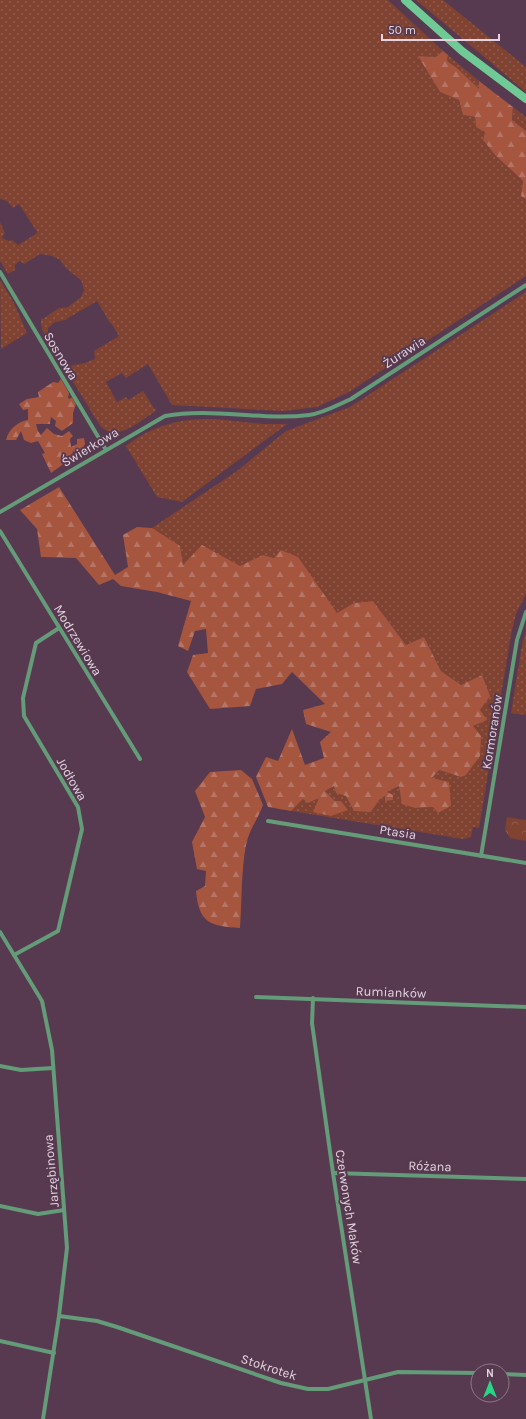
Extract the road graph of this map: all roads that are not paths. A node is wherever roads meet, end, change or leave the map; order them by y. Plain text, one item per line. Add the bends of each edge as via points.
1 (405, 0) edge
2 (526, 99) edge
3 (0, 272) edge
4 (526, 285) edge
5 (194, 413) joint
6 (106, 450) junction
7 (0, 512) edge
8 (0, 531) edge
9 (526, 612) edge
10 (59, 628) junction
11 (140, 759) dead end
12 (268, 821) dead end
13 (481, 856) junction
14 (526, 863) edge
15 (0, 932) edge
16 (14, 955) junction
17 (256, 996) dead end
18 (313, 998) junction
19 (526, 1007) edge
20 (0, 1066) edge
21 (53, 1068) junction
22 (333, 1173) junction
23 (526, 1179) edge
24 (0, 1206) edge
25 (64, 1210) junction
26 (59, 1316) junction
27 (0, 1341) edge
28 (54, 1353) junction
29 (470, 1373) edge
30 (510, 1374) edge
31 (526, 1375) edge
32 (365, 1380) junction
33 (43, 1419) edge
34 (372, 1419) edge

1 - 2 main road via 462,51
3 - 6 street, Sosnowa
4 - 5 street, Żurawia via 351,398 328,410 309,415 286,416
5 - 6 street, Świerkowa via 165,416
6 - 7 street, Świerkowa
8 - 10 street, Modrzewiowa
9 - 13 street, Kormoranów via 517,640
10 - 11 street, Modrzewiowa
10 - 16 street, Jodłowa via 36,643 23,698 24,716 78,807 82,828 58,931
12 - 13 street, Ptasia
13 - 14 street, Ptasia
15 - 16 street, Jarzębinowa
16 - 21 street, Jarzębinowa via 42,1001
17 - 18 street, Rumianków
18 - 19 street, Rumianków
18 - 22 street, Czerwonych Maków via 312,1023
20 - 21 street via 20,1070
21 - 25 street, Jarzębinowa
22 - 23 street, Różana
22 - 32 street, Czerwonych Maków
24 - 25 street via 38,1214
25 - 26 street, Jarzębinowa via 67,1248
26 - 28 street, Jarzębinowa
26 - 32 street, Stokrotek via 97,1321 281,1383 308,1389 328,1389
27 - 28 street
28 - 33 street, Jarzębinowa
29 - 32 street, Stokrotek via 398,1372
30 - 31 street
32 - 34 street, Czerwonych Maków

